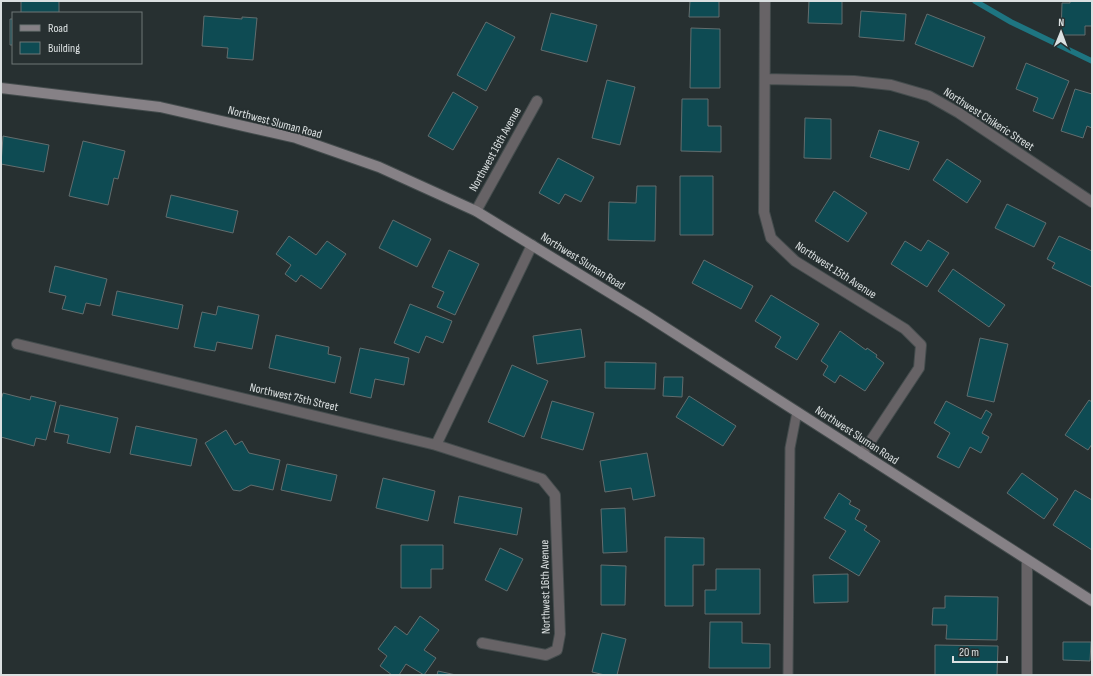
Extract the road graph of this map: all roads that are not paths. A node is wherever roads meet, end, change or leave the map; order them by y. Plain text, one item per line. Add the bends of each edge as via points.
1 (765, 1) edge
2 (765, 79) junction
3 (1, 88) edge
4 (537, 101) dead end
5 (1092, 202) edge
6 (476, 211) junction
7 (532, 245) junction
8 (17, 344) dead end
9 (797, 412) junction
10 (436, 444) junction
11 (862, 454) junction
12 (555, 495) joint
13 (1027, 560) junction
14 (1092, 601) edge
15 (482, 644) dead end
16 (788, 675) edge
17 (1027, 675) edge

1 - 2 street, Northwest 15th Avenue
2 - 5 street, Northwest Chikeric Street via 891,84 929,96
2 - 11 street, Northwest 15th Avenue via 764,212 771,238 795,261 905,329 921,344 919,368
3 - 6 street, Northwest Sluman Road via 160,107 296,138 379,167
4 - 6 street, Northwest 16th Avenue
6 - 7 street, Northwest Sluman Road
7 - 9 street, Northwest Sluman Road
7 - 10 street
8 - 10 street, Northwest 75th Street
9 - 11 street, Northwest Sluman Road
9 - 16 lane via 790,448
10 - 12 street, Northwest 75th Street via 542,479
11 - 13 street, Northwest Sluman Road
12 - 15 street, Northwest 16th Avenue via 560,634 557,650 546,655
13 - 14 street, Northwest Sluman Road
13 - 17 street

